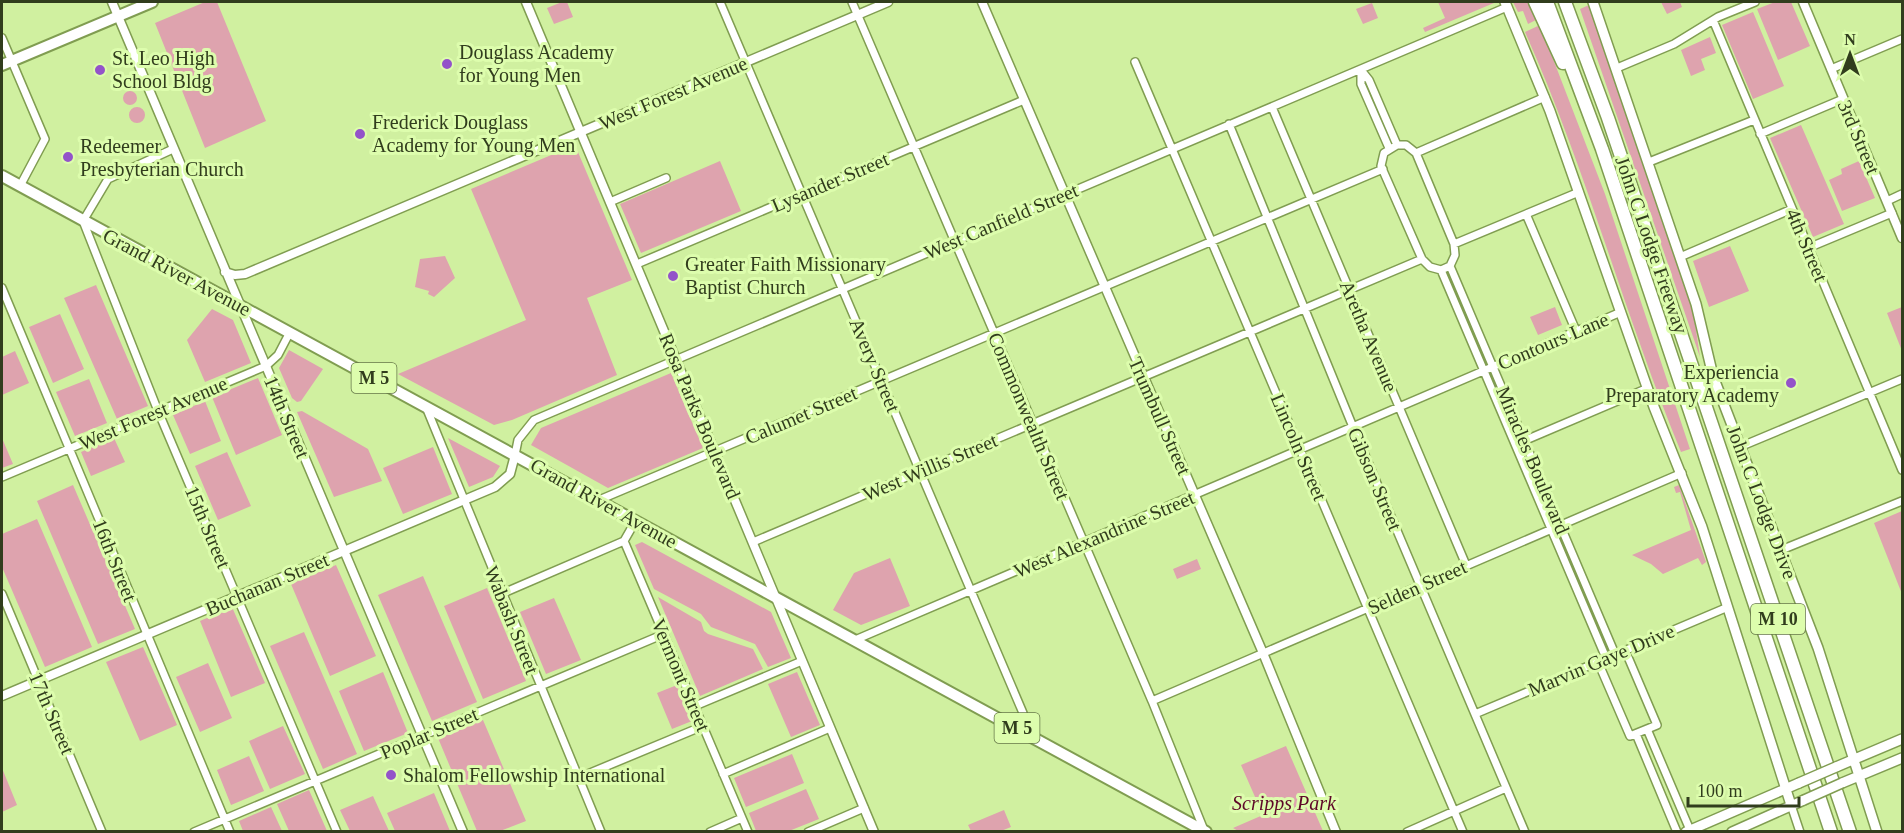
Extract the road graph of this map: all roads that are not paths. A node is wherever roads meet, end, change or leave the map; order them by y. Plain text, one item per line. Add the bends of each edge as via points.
1 (112, 2) edge
2 (152, 2) edge
3 (526, 2) edge
4 (720, 2) edge
5 (852, 2) edge
6 (888, 2) edge
7 (982, 2) edge
8 (1535, 2) edge
9 (1547, 2) edge
10 (1593, 2) edge
11 (1755, 2) edge
12 (1803, 2) edge
13 (1506, 4) edge
14 (1568, 6) edge
15 (858, 14) junction
16 (118, 16) junction
17 (1713, 20) junction
18 (2, 38) edge
19 (1902, 39) edge
20 (746, 61) junction
21 (1136, 62) dead end
22 (6, 63) edge
23 (1617, 68) junction
24 (1831, 69) junction
25 (1361, 70) junction
26 (1545, 97) junction
27 (1843, 99) junction
28 (1024, 100) junction
29 (1272, 107) junction
30 (1754, 120) junction
31 (1229, 124) junction
32 (1594, 129) junction
33 (581, 132) junction
34 (1760, 134) junction
35 (1397, 145) junction
36 (914, 147) junction
37 (1389, 148) junction
38 (173, 149) junction
39 (1172, 149) junction
40 (1416, 153) junction
41 (1648, 162) junction
42 (1383, 169) junction
43 (2, 176) edge
44 (666, 178) dead end
45 (20, 186) junction
46 (1579, 192) junction
47 (802, 194) junction
48 (1064, 194) junction
49 (1902, 194) edge
50 (1311, 199) junction
51 (1887, 201) junction
52 (610, 202) junction
53 (1792, 209) junction
54 (1892, 213) junction
55 (1526, 214) junction
56 (1268, 217) junction
57 (83, 221) junction
58 (1902, 238) edge
59 (954, 241) junction
60 (1211, 242) junction
61 (1454, 244) junction
62 (1808, 248) junction
63 (1680, 257) junction
64 (1422, 259) junction
65 (637, 264) junction
66 (1450, 266) junction
67 (1442, 270) junction
68 (225, 272) junction
69 (1104, 287) junction
70 (2, 288) edge
71 (842, 288) junction
72 (1349, 290) junction
73 (239, 305) junction
74 (1306, 309) junction
75 (1621, 312) junction
76 (1576, 331) junction
77 (290, 332) junction
78 (993, 333) junction
79 (1250, 333) junction
80 (676, 359) junction
81 (266, 366) junction
82 (1493, 366) junction
83 (1485, 372) junction
84 (1142, 378) junction
85 (1902, 379) edge
86 (882, 381) junction
87 (1648, 388) junction
88 (1869, 392) junction
89 (426, 407) junction
90 (1399, 407) junction
91 (158, 411) junction
92 (1032, 425) junction
93 (1353, 427) junction
94 (1524, 440) junction
95 (1516, 444) junction
96 (1742, 446) junction
97 (69, 448) junction
98 (1300, 450) junction
99 (715, 452) junction
100 (515, 455) junction
101 (1902, 470) edge
102 (920, 472) junction
103 (1682, 473) junction
104 (2, 477) edge
105 (1194, 495) junction
106 (463, 500) junction
107 (598, 500) junction
108 (1902, 501) edge
109 (636, 520) junction
110 (1560, 525) junction
111 (1551, 528) junction
112 (624, 541) junction
113 (753, 542) junction
114 (1084, 542) junction
115 (1781, 550) junction
116 (344, 551) junction
117 (1466, 565) junction
118 (1420, 584) junction
119 (971, 591) junction
120 (2, 594) edge
121 (501, 594) junction
122 (237, 596) junction
123 (776, 597) junction
124 (1728, 607) junction
125 (1368, 608) junction
126 (146, 634) junction
127 (664, 634) junction
128 (855, 640) junction
129 (1625, 650) junction
130 (1263, 653) junction
131 (1615, 654) junction
132 (1606, 658) junction
133 (802, 661) junction
134 (1598, 662) junction
135 (38, 680) junction
136 (539, 686) junction
137 (2, 696) edge
138 (1152, 700) junction
139 (694, 706) junction
140 (1475, 714) junction
141 (703, 726) junction
142 (830, 729) junction
143 (1017, 729) junction
144 (1647, 729) junction
145 (1633, 735) junction
146 (422, 736) junction
147 (1902, 739) edge
148 (1902, 758) edge
149 (1855, 759) junction
150 (723, 774) junction
151 (1860, 776) junction
152 (578, 778) junction
153 (315, 780) junction
154 (1506, 788) junction
155 (1786, 789) junction
156 (1791, 805) junction
157 (864, 808) junction
158 (1454, 811) junction
159 (742, 818) junction
160 (225, 819) junction
161 (102, 831) edge
162 (194, 831) edge
163 (230, 831) edge
164 (337, 831) edge
165 (463, 831) edge
166 (601, 831) edge
167 (710, 831) edge
168 (748, 831) edge
169 (808, 831) edge
170 (874, 831) edge
171 (1205, 831) edge
172 (1335, 831) edge
173 (1407, 831) edge
174 (1463, 831) edge
175 (1526, 831) edge
176 (1677, 831) edge
177 (1688, 831) edge
178 (1732, 831) edge
179 (1800, 831) edge
180 (1831, 831) edge
181 (1850, 831) edge
182 (1877, 831) edge

1 - 16 street, 14th Street
2 - 16 main road
3 - 33 street, Rosa Parks Boulevard
4 - 20 street, Avery Street
5 - 15 street, Commonwealth Street
6 - 15 street, West Forest Avenue
7 - 28 street, Trumbull Street
8 - 32 highway
9 - 32 highway, John C Lodge Freeway / M 10
10 - 23 main road, John C Lodge Drive
11 - 17 street
12 - 24 street, 3rd Street
13 - 25 street, West Canfield Street
13 - 26 main road
14 - 181 highway, John C Lodge Freeway / M 10
15 - 20 street, West Forest Avenue
15 - 36 street, Commonwealth Street
16 - 22 main road
16 - 38 street, 14th Street
17 - 23 street via 1674,44
17 - 30 street, 4th Street
18 - 22 street
19 - 24 street
20 - 33 street, West Forest Avenue
20 - 47 street, Avery Street
21 - 39 street, Lincoln Street
22 - 45 street via 45,139
23 - 41 main road, John C Lodge Drive
24 - 27 street, 3rd Street
25 - 29 street, West Canfield Street
25 - 35 street
25 - 37 street via 1361,84
26 - 40 street
26 - 46 main road
27 - 34 street
27 - 51 street, 3rd Street
28 - 36 street, Lysander Street
28 - 48 street, Trumbull Street
29 - 31 street, West Canfield Street
29 - 50 street, Aretha Avenue
30 - 34 street, 4th Street
30 - 41 street
31 - 39 street, West Canfield Street
31 - 56 street, Gibson Street
32 - 180 highway, John C Lodge Freeway / M 10
33 - 52 street, Rosa Parks Boulevard
33 - 68 street, West Forest Avenue via 245,274
34 - 53 street, 4th Street
35 - 37 street
35 - 40 street via 1406,145
36 - 47 street, Lysander Street
36 - 59 street, Commonwealth Street
37 - 42 street via 1384,153
38 - 57 street via 108,179
38 - 68 street, 14th Street
39 - 48 street, West Canfield Street
39 - 60 street, Lincoln Street
40 - 61 street
41 - 63 main road, John C Lodge Drive
42 - 50 street, Calumet Street
42 - 64 street
43 - 45 main road, Grand River Avenue / M 5
44 - 52 street
45 - 57 main road, Grand River Avenue / M 5
46 - 55 street
46 - 75 main road
47 - 65 street, Lysander Street
47 - 71 street, Avery Street
48 - 59 street, West Canfield Street
48 - 69 street, Trumbull Street
49 - 51 street
50 - 56 street, Calumet Street
50 - 72 street, Aretha Avenue
51 - 54 street, 3rd Street
52 - 65 street, Rosa Parks Boulevard
53 - 62 street, 4th Street
53 - 63 street
54 - 58 street, 3rd Street
54 - 62 street
55 - 61 street
55 - 76 street
56 - 60 street, Calumet Street
56 - 74 street, Gibson Street
57 - 73 main road, Grand River Avenue / M 5
57 - 91 street, 15th Street
59 - 71 street, West Canfield Street
59 - 78 street, Commonwealth Street
60 - 69 street, Calumet Street
60 - 79 street, Lincoln Street
61 - 66 street
62 - 88 street, 4th Street
63 - 96 main road, John C Lodge Drive via 1713,376
64 - 67 street via 1430,267
64 - 72 street, West Willis Street
65 - 80 street, Rosa Parks Boulevard
66 - 67 street
66 - 82 street, Miracles Boulevard
67 - 83 street, Miracles Boulevard
68 - 73 street, 14th Street
69 - 78 street, Calumet Street
69 - 84 street, Trumbull Street
70 - 97 street, 16th Street
71 - 80 street, West Canfield Street
71 - 86 street, Avery Street
72 - 74 street, West Willis Street
72 - 90 street, Aretha Avenue
73 - 77 main road, Grand River Avenue / M 5
73 - 81 street, 14th Street
74 - 79 street, West Willis Street
74 - 93 street, Gibson Street
75 - 76 street, Contours Lane
75 - 87 main road
76 - 82 street, Contours Lane
77 - 81 street, West Forest Avenue via 278,355
77 - 89 main road, Grand River Avenue / M 5
78 - 86 street, Calumet Street
78 - 92 street, Commonwealth Street
79 - 84 street, West Willis Street
79 - 98 street, Lincoln Street
80 - 99 street, Rosa Parks Boulevard
80 - 100 street, West Canfield Street via 534,420 518,440
81 - 91 street, West Forest Avenue
81 - 116 street, 14th Street
82 - 83 street, Contours Lane
82 - 94 street, Miracles Boulevard
83 - 90 street, Contours Lane
83 - 95 street, Miracles Boulevard
84 - 92 street, West Willis Street
84 - 105 street, Trumbull Street
85 - 88 street
86 - 99 street, Calumet Street
86 - 102 street, Avery Street
87 - 94 street
87 - 103 main road
88 - 96 street
88 - 101 street, 4th Street
89 - 100 main road, Grand River Avenue / M 5
89 - 106 street, Wabash Street
90 - 93 street, Contours Lane
90 - 117 street, Aretha Avenue
91 - 97 street, West Forest Avenue
91 - 122 street, 15th Street
92 - 102 street, West Willis Street
92 - 114 street, Commonwealth Street
93 - 98 street, West Alexandrine Street
93 - 118 street, Gibson Street
94 - 95 street
94 - 110 street, Miracles Boulevard
95 - 111 street, Miracles Boulevard
96 - 115 main road, John C Lodge Drive
97 - 104 street, West Forest Avenue
97 - 126 street, 16th Street
98 - 105 street, West Alexandrine Street
98 - 125 street, Lincoln Street
99 - 107 street, Calumet Street
99 - 113 street, Rosa Parks Boulevard
100 - 106 street, Buchanan Street via 504,482
100 - 107 main road, Grand River Avenue / M 5
102 - 113 street, West Willis Street
102 - 119 street, Avery Street
103 - 110 street, Selden Street
103 - 124 main road
105 - 114 street, West Alexandrine Street
105 - 130 street, Trumbull Street
106 - 116 street, Buchanan Street
106 - 121 street, Wabash Street
107 - 109 main road, Grand River Avenue / M 5
108 - 115 street
109 - 112 street
109 - 123 main road, Grand River Avenue / M 5
110 - 111 street, Selden Street
110 - 131 street, Miracles Boulevard
111 - 117 street, Selden Street
111 - 132 street, Miracles Boulevard
112 - 121 street
112 - 127 street, Vermont Street
113 - 123 street, Rosa Parks Boulevard
114 - 119 street, West Alexandrine Street
114 - 138 street, Commonwealth Street
115 - 149 main road, John C Lodge Drive
116 - 122 street, Buchanan Street
116 - 146 street, 14th Street
117 - 118 street, Selden Street
118 - 125 street, Selden Street
118 - 140 street, Gibson Street
119 - 128 street, West Alexandrine Street
119 - 143 street, Avery Street via 1023,713
120 - 135 street, 17th Street
121 - 136 street, Wabash Street
122 - 126 street, Buchanan Street
122 - 153 street, 15th Street
123 - 128 main road, Grand River Avenue / M 5
123 - 133 street, Rosa Parks Boulevard
124 - 129 street, Marvin Gaye Drive
124 - 155 main road
125 - 130 street, Selden Street
125 - 158 street, Lincoln Street
126 - 135 street, Buchanan Street
126 - 160 street, 16th Street
127 - 136 street, Poplar Street
127 - 139 street, Vermont Street
128 - 143 main road, Grand River Avenue / M 5
129 - 131 street, Marvin Gaye Drive
129 - 144 street via 1657,725
130 - 138 street, Selden Street
130 - 172 street, Trumbull Street
131 - 132 street, Marvin Gaye Drive
132 - 134 street, Marvin Gaye Drive
133 - 139 street
133 - 142 street, Rosa Parks Boulevard
134 - 140 street, Marvin Gaye Drive
134 - 145 street
135 - 137 street, Buchanan Street
135 - 161 street, 17th Street
136 - 146 street, Poplar Street
136 - 152 street, Wabash Street
138 - 171 street, Commonwealth Street
139 - 141 street, Vermont Street
140 - 154 street, Gibson Street
141 - 150 street, Vermont Street
141 - 152 street
142 - 150 street
142 - 157 street, Rosa Parks Boulevard
143 - 171 main road, Grand River Avenue / M 5
144 - 145 street
144 - 177 street
145 - 176 street
146 - 153 street, Poplar Street
146 - 165 street, 14th Street
147 - 149 main road
148 - 151 main road
149 - 151 main road, John C Lodge Drive
149 - 155 main road, bridge
150 - 159 street, Vermont Street
151 - 156 main road, bridge
151 - 182 main road, John C Lodge Drive
152 - 166 street, Wabash Street
153 - 160 street, Poplar Street
153 - 164 street, 15th Street
154 - 158 street
154 - 175 street, Gibson Street
155 - 156 main road
155 - 177 main road
156 - 178 main road
156 - 179 street
157 - 169 street
157 - 170 street, Rosa Parks Boulevard
158 - 173 street
158 - 174 street, Lincoln Street
159 - 167 street
159 - 168 street, Vermont Street
160 - 162 street, Poplar Street
160 - 163 street, 16th Street

